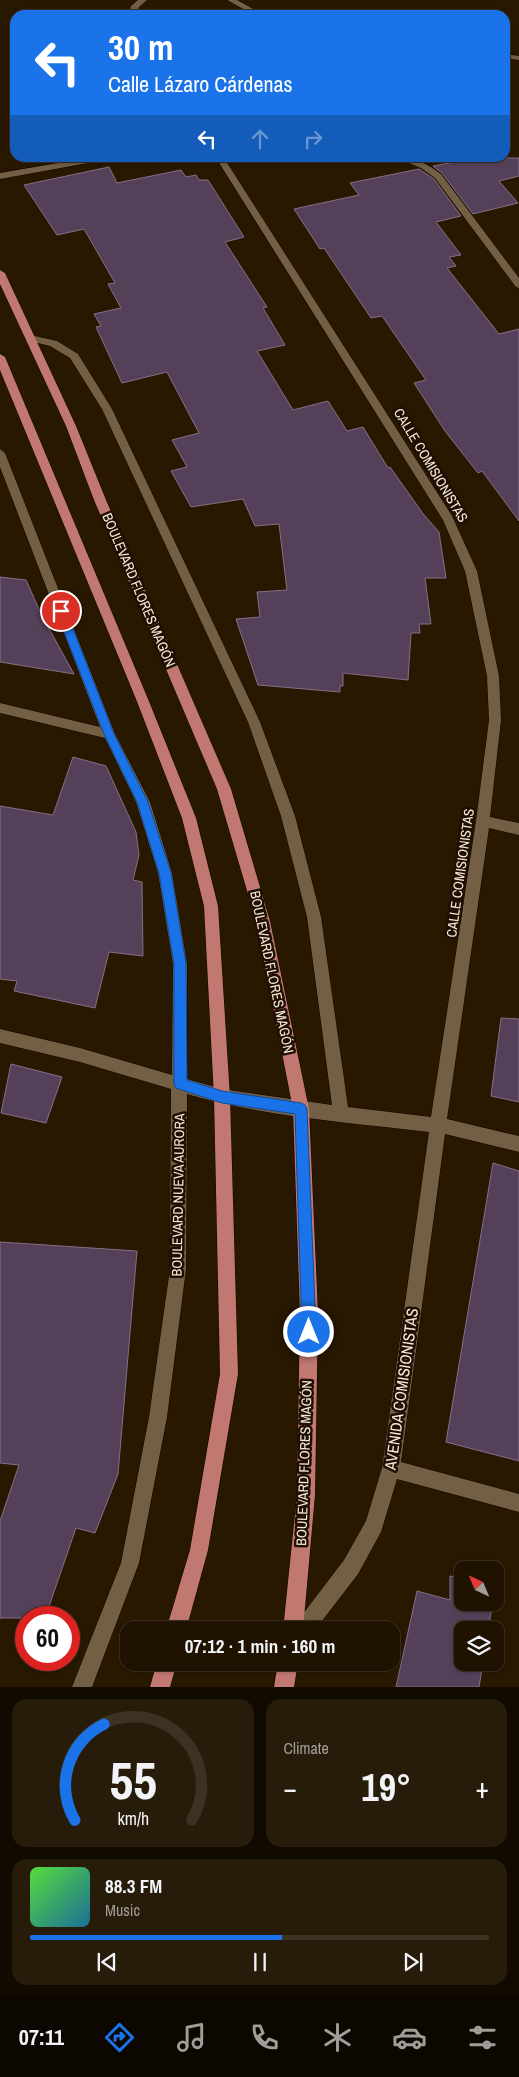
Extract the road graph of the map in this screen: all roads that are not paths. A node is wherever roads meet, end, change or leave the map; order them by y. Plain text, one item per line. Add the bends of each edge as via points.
1 (143, 0) edge
2 (231, 0) edge
3 (134, 10) edge
4 (250, 10) edge
5 (77, 162) edge
6 (223, 162) edge
7 (412, 162) edge
8 (0, 176) edge
9 (0, 273) edge
10 (519, 285) edge
11 (30, 338) junction
12 (0, 357) edge
13 (0, 453) edge
14 (0, 708) edge
15 (109, 734) junction
16 (483, 821) junction
17 (519, 829) edge
18 (0, 1036) edge
19 (180, 1084) junction
20 (222, 1097) junction
21 (301, 1109) junction
22 (341, 1113) junction
23 (438, 1125) junction
24 (519, 1144) edge
25 (391, 1468) junction
26 (519, 1503) edge
27 (179, 1621) edge
28 (294, 1621) edge
29 (310, 1621) edge
30 (164, 1671) edge
31 (287, 1671) edge
32 (82, 1687) edge
33 (160, 1687) edge
34 (284, 1687) edge

1 - 3 street
2 - 4 street
5 - 8 street
6 - 16 street, CALLE COMISIONISTAS via 448,519 471,571 493,676 495,720
7 - 10 street via 438,176
9 - 11 main road, BOULEVARD FLORES MAGÓN
11 - 21 main road, BOULEVARD FLORES MAGÓN via 71,426 224,789 264,920
11 - 22 street via 53,343 74,356 107,409 254,722 288,816 314,917
12 - 20 main road via 189,818 211,906
13 - 15 street, BOULEVARD NUEVA AURORA
14 - 15 street
15 - 19 street, BOULEVARD NUEVA AURORA via 143,802 165,873 180,964
16 - 17 street
16 - 23 street, CALLE COMISIONISTAS
18 - 19 street
19 - 20 street
19 - 32 street, BOULEVARD NUEVA AURORA via 178,1269 158,1417 130,1563
20 - 21 street
20 - 27 main road via 229,1374 199,1550
21 - 22 street
21 - 28 main road, BOULEVARD FLORES MAGÓN via 309,1304 306,1495
22 - 23 street
23 - 24 street
23 - 25 street, AVENIDA COMISIONISTAS
25 - 26 street
25 - 29 street, AVENIDA COMISIONISTAS via 374,1525 352,1566
30 - 33 main road
31 - 34 main road

